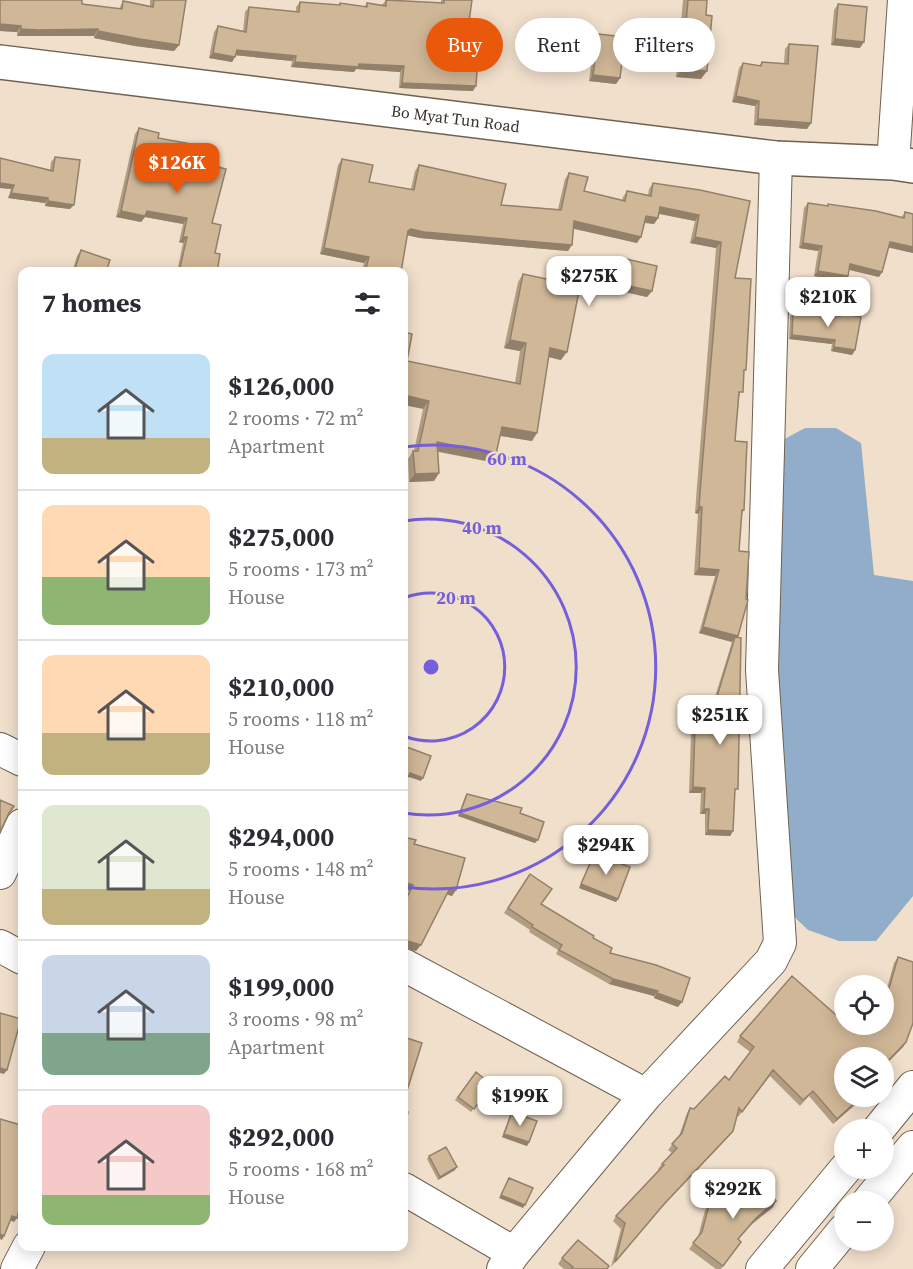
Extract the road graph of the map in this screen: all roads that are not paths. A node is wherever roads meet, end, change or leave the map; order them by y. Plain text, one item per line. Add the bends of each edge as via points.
1 (904, 0) edge
2 (0, 62) edge
3 (776, 158) junction
4 (903, 165) edge
5 (0, 749) edge
6 (18, 758) edge
7 (18, 834) edge
8 (0, 873) edge
9 (0, 946) edge
10 (18, 956) edge
11 (408, 967) edge
12 (913, 1088) edge
13 (646, 1095) junction
14 (887, 1119) edge
15 (913, 1147) edge
16 (837, 1179) edge
17 (877, 1191) edge
18 (408, 1192) edge
19 (834, 1242) edge
20 (26, 1251) edge
21 (508, 1261) edge
22 (17, 1269) edge
23 (762, 1269) edge
24 (812, 1269) edge

1 - 4 street
2 - 3 main road, Bo Myat Tun Road
3 - 4 main road, Bo Myat Tun Road
3 - 13 street via 762,670 780,944 771,961
5 - 6 street
7 - 8 street
9 - 10 street
11 - 13 street
12 - 14 street
13 - 21 street
15 - 17 street
16 - 23 street
18 - 21 street
19 - 24 street
20 - 22 street

